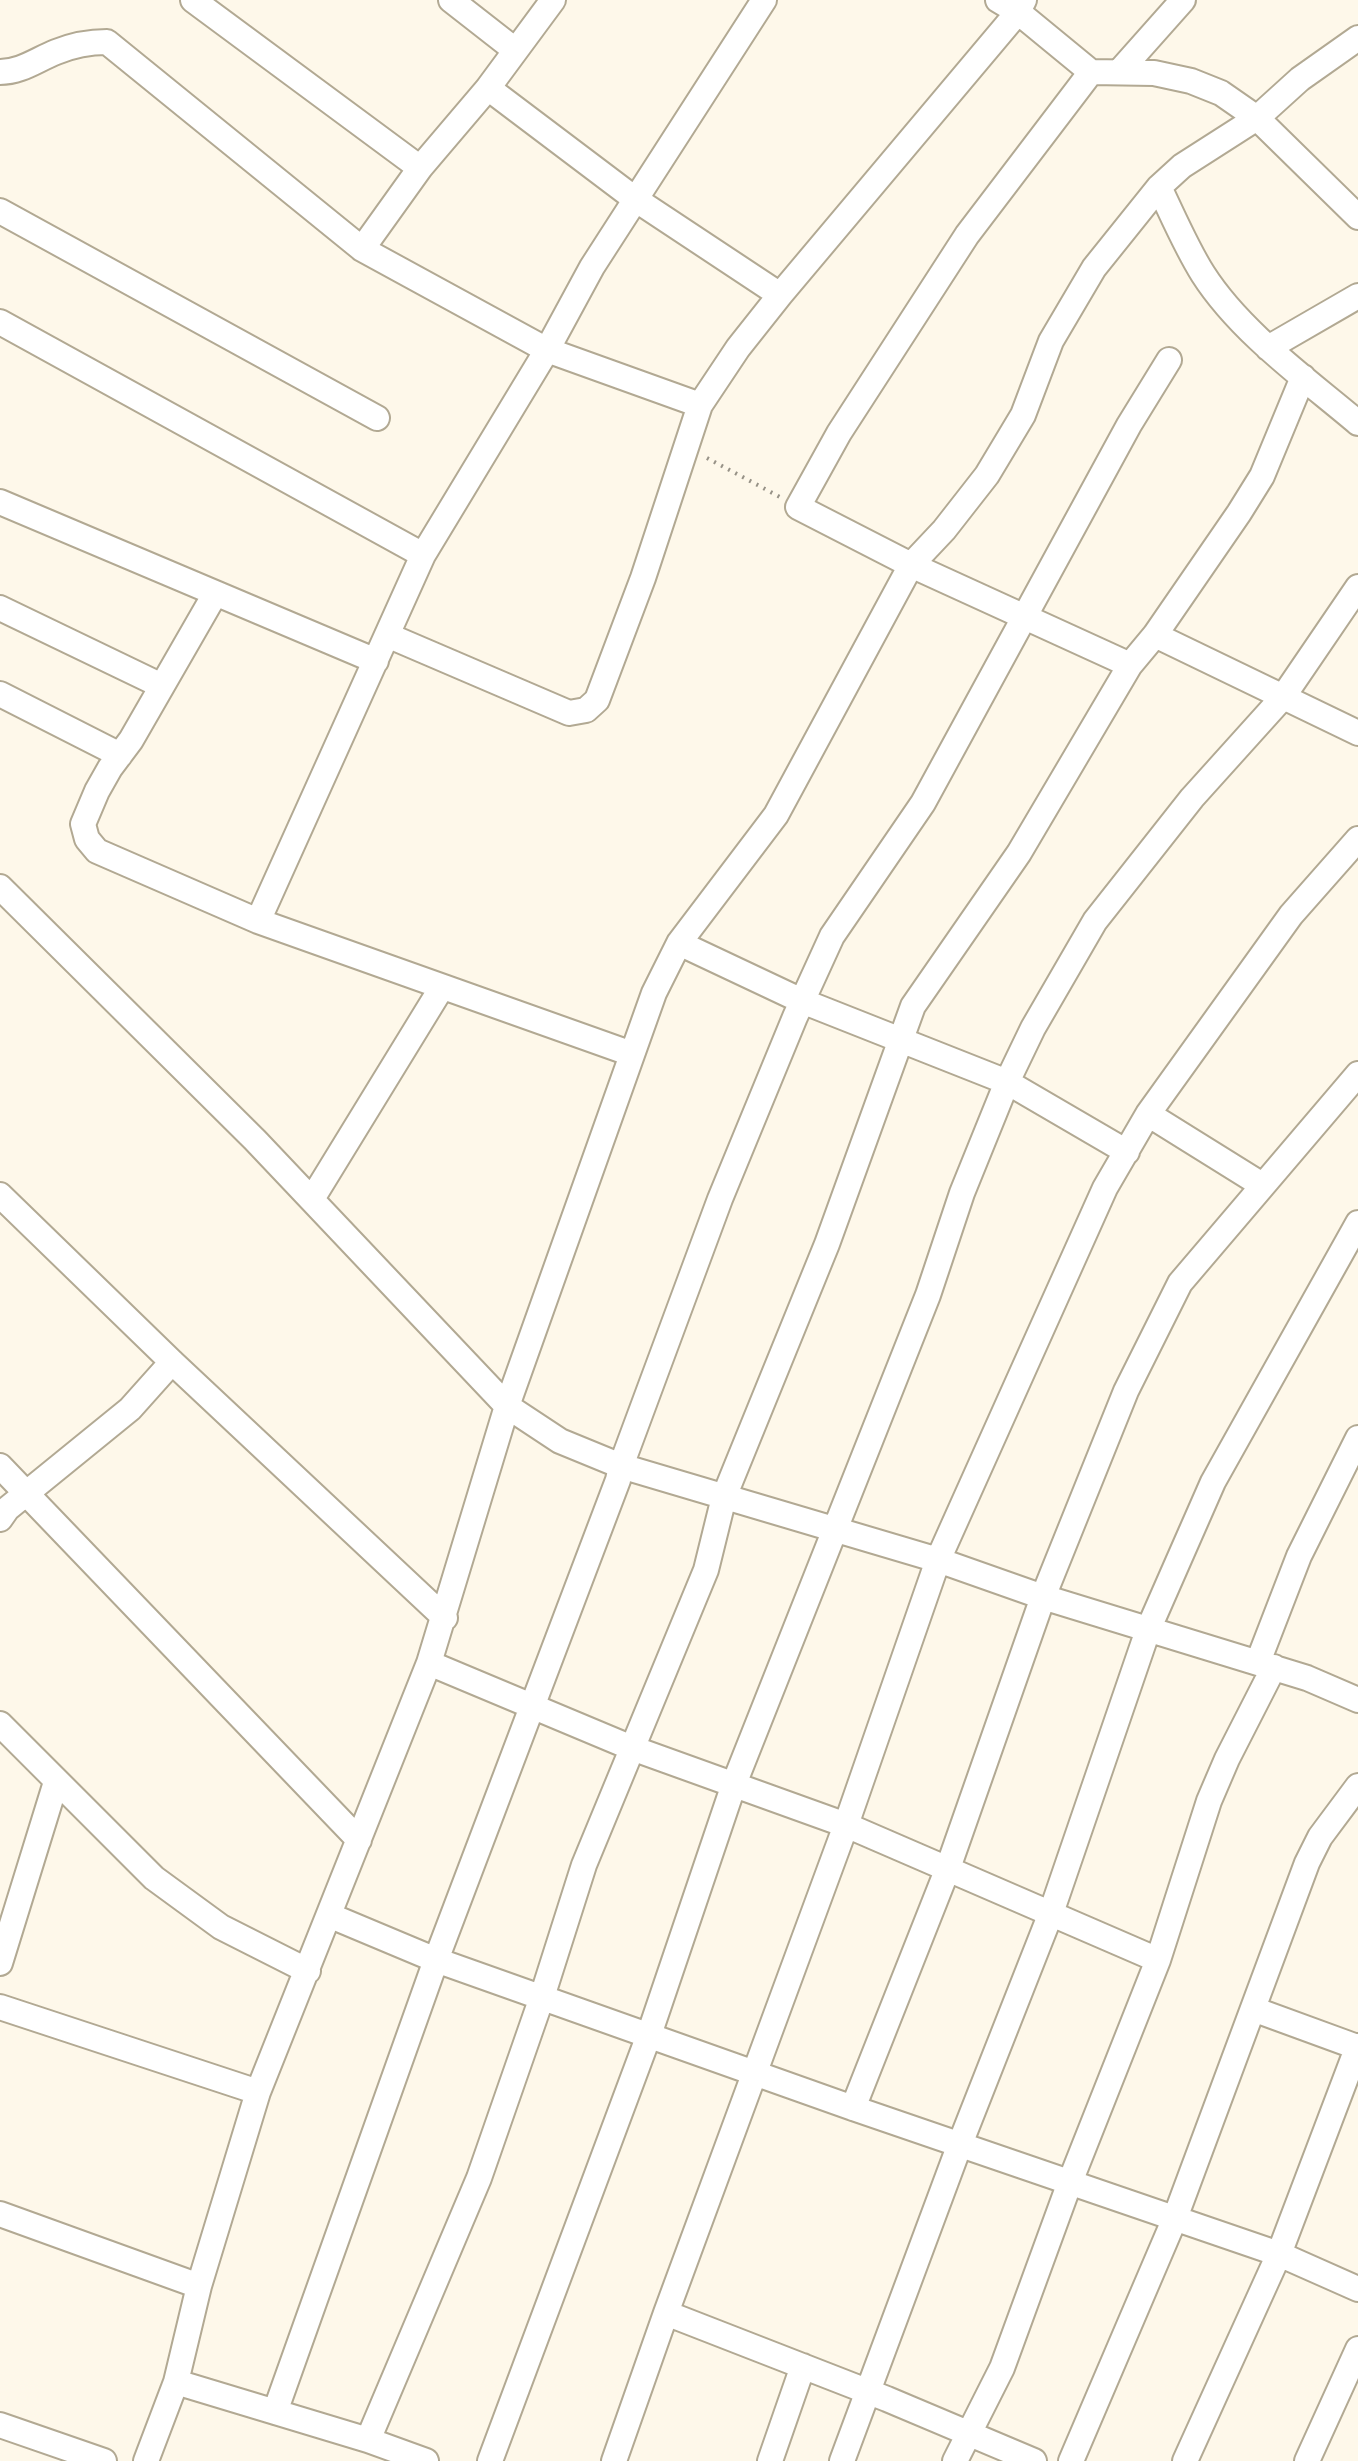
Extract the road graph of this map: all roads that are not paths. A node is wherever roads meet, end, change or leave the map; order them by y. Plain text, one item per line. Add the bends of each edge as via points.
1 (193, 0) edge
2 (451, 0) edge
3 (553, 0) edge
4 (764, 0) edge
5 (1183, 0) edge
6 (1013, 4) edge
7 (1358, 38) edge
8 (515, 50) junction
9 (0, 72) edge
10 (1091, 72) junction
11 (1119, 72) junction
12 (488, 88) junction
13 (1257, 118) junction
14 (420, 168) junction
15 (1159, 187) junction
16 (635, 199) junction
17 (0, 211) edge
18 (1358, 217) edge
19 (362, 249) junction
20 (780, 295) junction
21 (1358, 296) edge
22 (0, 322) edge
23 (1268, 348) junction
24 (547, 350) junction
25 (1169, 360) dead end
26 (1303, 377) junction
27 (700, 405) junction
28 (377, 418) dead end
29 (1358, 423) edge
30 (0, 502) edge
31 (423, 555) junction
32 (911, 565) junction
33 (1358, 587) edge
34 (215, 594) junction
35 (0, 608) edge
36 (1024, 617) junction
37 (387, 635) junction
38 (1155, 635) junction
39 (376, 661) junction
40 (1130, 665) junction
41 (162, 686) junction
42 (0, 694) edge
43 (1283, 697) junction
44 (1358, 733) edge
45 (120, 755) junction
46 (1358, 839) edge
47 (0, 887) edge
48 (258, 921) junction
49 (679, 943) junction
50 (442, 987) junction
51 (802, 1001) junction
52 (901, 1042) junction
53 (632, 1054) junction
54 (1358, 1074) edge
55 (1007, 1082) junction
56 (1148, 1114) junction
57 (1127, 1152) junction
58 (1262, 1185) junction
59 (0, 1195) edge
60 (312, 1199) junction
61 (1358, 1223) edge
62 (172, 1362) junction
63 (507, 1406) junction
64 (1358, 1438) edge
65 (0, 1466) edge
66 (621, 1466) junction
67 (28, 1493) junction
68 (724, 1497) junction
69 (0, 1519) edge
70 (833, 1530) junction
71 (938, 1560) junction
72 (1043, 1597) junction
73 (445, 1618) junction
74 (1148, 1630) junction
75 (429, 1663) junction
76 (1266, 1664) junction
77 (1355, 1692) edge
78 (533, 1705) junction
79 (0, 1724) edge
80 (632, 1748) junction
81 (56, 1782) junction
82 (734, 1784) junction
83 (1358, 1786) edge
84 (846, 1825) junction
85 (359, 1840) junction
86 (948, 1868) junction
87 (1051, 1913) junction
88 (331, 1916) junction
89 (436, 1960) junction
90 (1158, 1960) junction
91 (0, 1963) edge
92 (308, 1971) junction
93 (542, 1997) junction
94 (0, 2007) edge
95 (1253, 2009) junction
96 (649, 2035) junction
97 (1358, 2046) edge
98 (756, 2072) junction
99 (258, 2092) junction
100 (853, 2108) junction
101 (960, 2144) junction
102 (1070, 2182) junction
103 (0, 2214) edge
104 (1175, 2218) junction
105 (1279, 2254) junction
106 (199, 2286) junction
107 (1358, 2289) edge
108 (666, 2313) junction
109 (1358, 2349) edge
110 (803, 2366) junction
111 (176, 2382) junction
112 (870, 2392) junction
113 (275, 2412) junction
114 (0, 2425) edge
115 (968, 2433) junction
116 (368, 2440) junction
117 (104, 2461) edge
118 (146, 2461) edge
119 (426, 2461) edge
120 (490, 2461) edge
121 (614, 2461) edge
122 (770, 2461) edge
123 (842, 2461) edge
124 (955, 2461) edge
125 (1034, 2461) edge
126 (1071, 2461) edge
127 (1185, 2461) edge
128 (1307, 2461) edge

1 - 14 street
2 - 8 street
3 - 8 street
4 - 16 street
5 - 11 street
6 - 10 street
6 - 20 street
7 - 13 street
8 - 12 street
9 - 19 street via 14,72 87,42 107,42
10 - 11 street
10 - 32 street via 967,235 839,433 798,507
11 - 13 street via 1191,81 1221,93
12 - 14 street
12 - 16 street
13 - 15 street
13 - 18 street
14 - 19 street
15 - 23 street via 1204,275
15 - 32 street via 1086,280 1051,341 1023,415 987,475
16 - 20 street
16 - 24 street
17 - 28 street
19 - 24 street
20 - 27 street
21 - 23 street
22 - 31 street
23 - 26 street
24 - 27 street
24 - 31 street
25 - 36 street
26 - 29 street
26 - 38 street via 1262,476
27 - 37 street via 643,578 597,700 586,710 569,713
30 - 34 street
31 - 37 street
32 - 36 street
32 - 49 street via 776,815
33 - 43 street
34 - 39 street
34 - 41 street
35 - 41 street
36 - 40 street
36 - 51 street via 923,803 832,936
37 - 39 street
38 - 40 street
38 - 43 street
39 - 48 street
40 - 52 street via 1019,853 913,1006
41 - 45 street
42 - 45 street
43 - 44 street
43 - 55 street via 1192,798 1095,921
45 - 48 street via 83,824 87,839 97,851
46 - 56 street via 1291,915
47 - 60 street
48 - 50 street
49 - 51 street
49 - 53 street
50 - 53 street
50 - 60 street
51 - 52 street
51 - 66 street via 720,1199
52 - 55 street
52 - 68 street via 827,1244
53 - 63 street
54 - 58 street
55 - 57 street
55 - 70 street
56 - 57 street
56 - 58 street
57 - 71 street via 1105,1188
58 - 72 street via 1180,1283 1126,1391
59 - 62 street
60 - 63 street
61 - 74 street via 1213,1482
62 - 67 street via 130,1409
62 - 73 street
63 - 66 street via 560,1441
63 - 73 street
64 - 76 street via 1299,1556
65 - 67 street
66 - 68 street
66 - 78 street
67 - 69 street
67 - 85 street
68 - 70 street
68 - 80 street via 706,1570
70 - 71 street
70 - 82 street
71 - 72 street
71 - 84 street
72 - 74 street
72 - 86 street
73 - 75 street
74 - 76 street
74 - 87 street
75 - 78 street
75 - 85 street
76 - 77 street
76 - 90 street via 1209,1801
78 - 80 street
78 - 89 street
79 - 81 street
80 - 82 street
80 - 93 street via 584,1865
81 - 91 street
81 - 92 street via 154,1878 196,1911
82 - 84 street
82 - 96 street
83 - 95 street via 1307,1863
84 - 86 street
84 - 98 street
85 - 88 street
86 - 87 street
86 - 100 street
87 - 90 street
87 - 101 street
88 - 89 street
88 - 92 street
89 - 93 street
89 - 113 street
90 - 102 street
92 - 99 street
93 - 96 street
93 - 116 street via 479,2178
94 - 99 street
95 - 97 street
95 - 104 street
96 - 98 street
96 - 120 street
97 - 105 street
98 - 100 street
98 - 108 street
99 - 106 street
100 - 101 street
101 - 102 street
101 - 112 street
102 - 104 street
102 - 115 street via 999,2376
103 - 106 street
104 - 105 street
104 - 126 street
105 - 107 street
105 - 127 street
106 - 111 street
108 - 110 street
108 - 121 street
109 - 128 street
110 - 112 street
110 - 122 street
111 - 113 street
111 - 118 street
112 - 115 street
112 - 123 street
113 - 116 street
114 - 117 street
115 - 124 street
115 - 125 street
116 - 119 street

